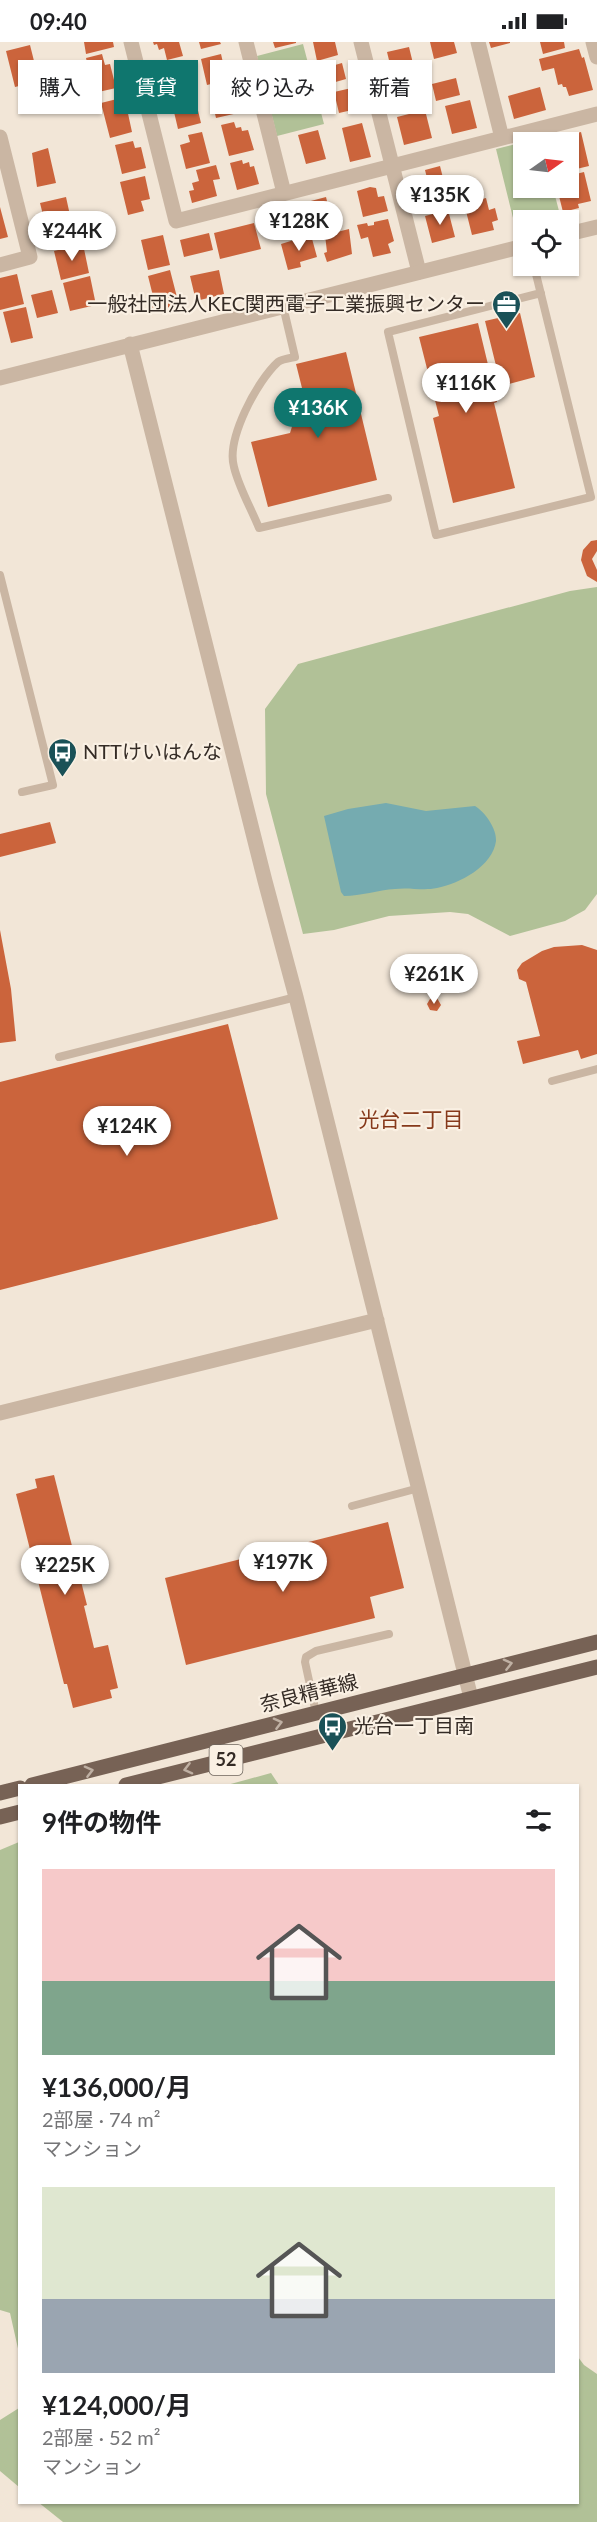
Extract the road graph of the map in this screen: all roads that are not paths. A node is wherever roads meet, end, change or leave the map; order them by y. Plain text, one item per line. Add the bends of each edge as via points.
1 (131, 42) edge
2 (246, 42) edge
3 (361, 42) edge
4 (478, 42) edge
5 (593, 42) edge
6 (597, 57) edge
7 (597, 114) edge
8 (0, 137) edge
9 (502, 138) junction
10 (393, 166) junction
11 (284, 193) junction
12 (597, 227) edge
13 (579, 231) edge
14 (513, 249) edge
15 (0, 266) edge
16 (419, 272) junction
17 (537, 276) edge
18 (541, 293) junction
19 (282, 306) junction
20 (130, 344) junction
21 (0, 378) edge
22 (388, 498) dead end
23 (0, 575) edge
24 (22, 792) dead end
25 (296, 997) junction
26 (59, 1057) dead end
27 (597, 1069) edge
28 (552, 1081) dead end
29 (377, 1320) junction
30 (0, 1413) edge
31 (419, 1488) junction
32 (352, 1506) dead end
33 (389, 1634) dead end
34 (597, 1642) edge
35 (597, 1667) edge
36 (465, 1675) junction
37 (471, 1698) junction
38 (316, 1713) junction
39 (36, 1784) edge
40 (130, 1784) edge
41 (18, 1788) edge
42 (0, 1793) edge
43 (18, 1812) edge
44 (0, 1817) edge

1 - 11 street via 176,221
2 - 11 street
3 - 10 street
4 - 9 street
5 - 6 street
7 - 9 street
8 - 15 street via 30,257
9 - 10 street
10 - 11 street
10 - 16 street
12 - 13 street
14 - 16 street
16 - 19 street
17 - 18 lane
18 - 18 lane via 591,497 436,535 388,332
19 - 20 street
19 - 22 lane via 295,357 279,361 262,383 250,400 233,443 233,466 259,528
20 - 21 street
20 - 25 street
23 - 24 lane via 53,785
25 - 26 lane
25 - 29 street
27 - 28 lane
29 - 30 street
29 - 31 street
31 - 32 lane
31 - 36 street
33 - 38 lane via 316,1651 306,1657
36 -> 34 main road, 奈良精華線 / 52
35 - 37 main road, 52
36 - 37 street
36 - 38 main road, 奈良精華線 / 52
37 -> 40 main road, 52
39 -> 38 main road, 奈良精華線 / 52
41 - 42 main road
43 - 44 main road

